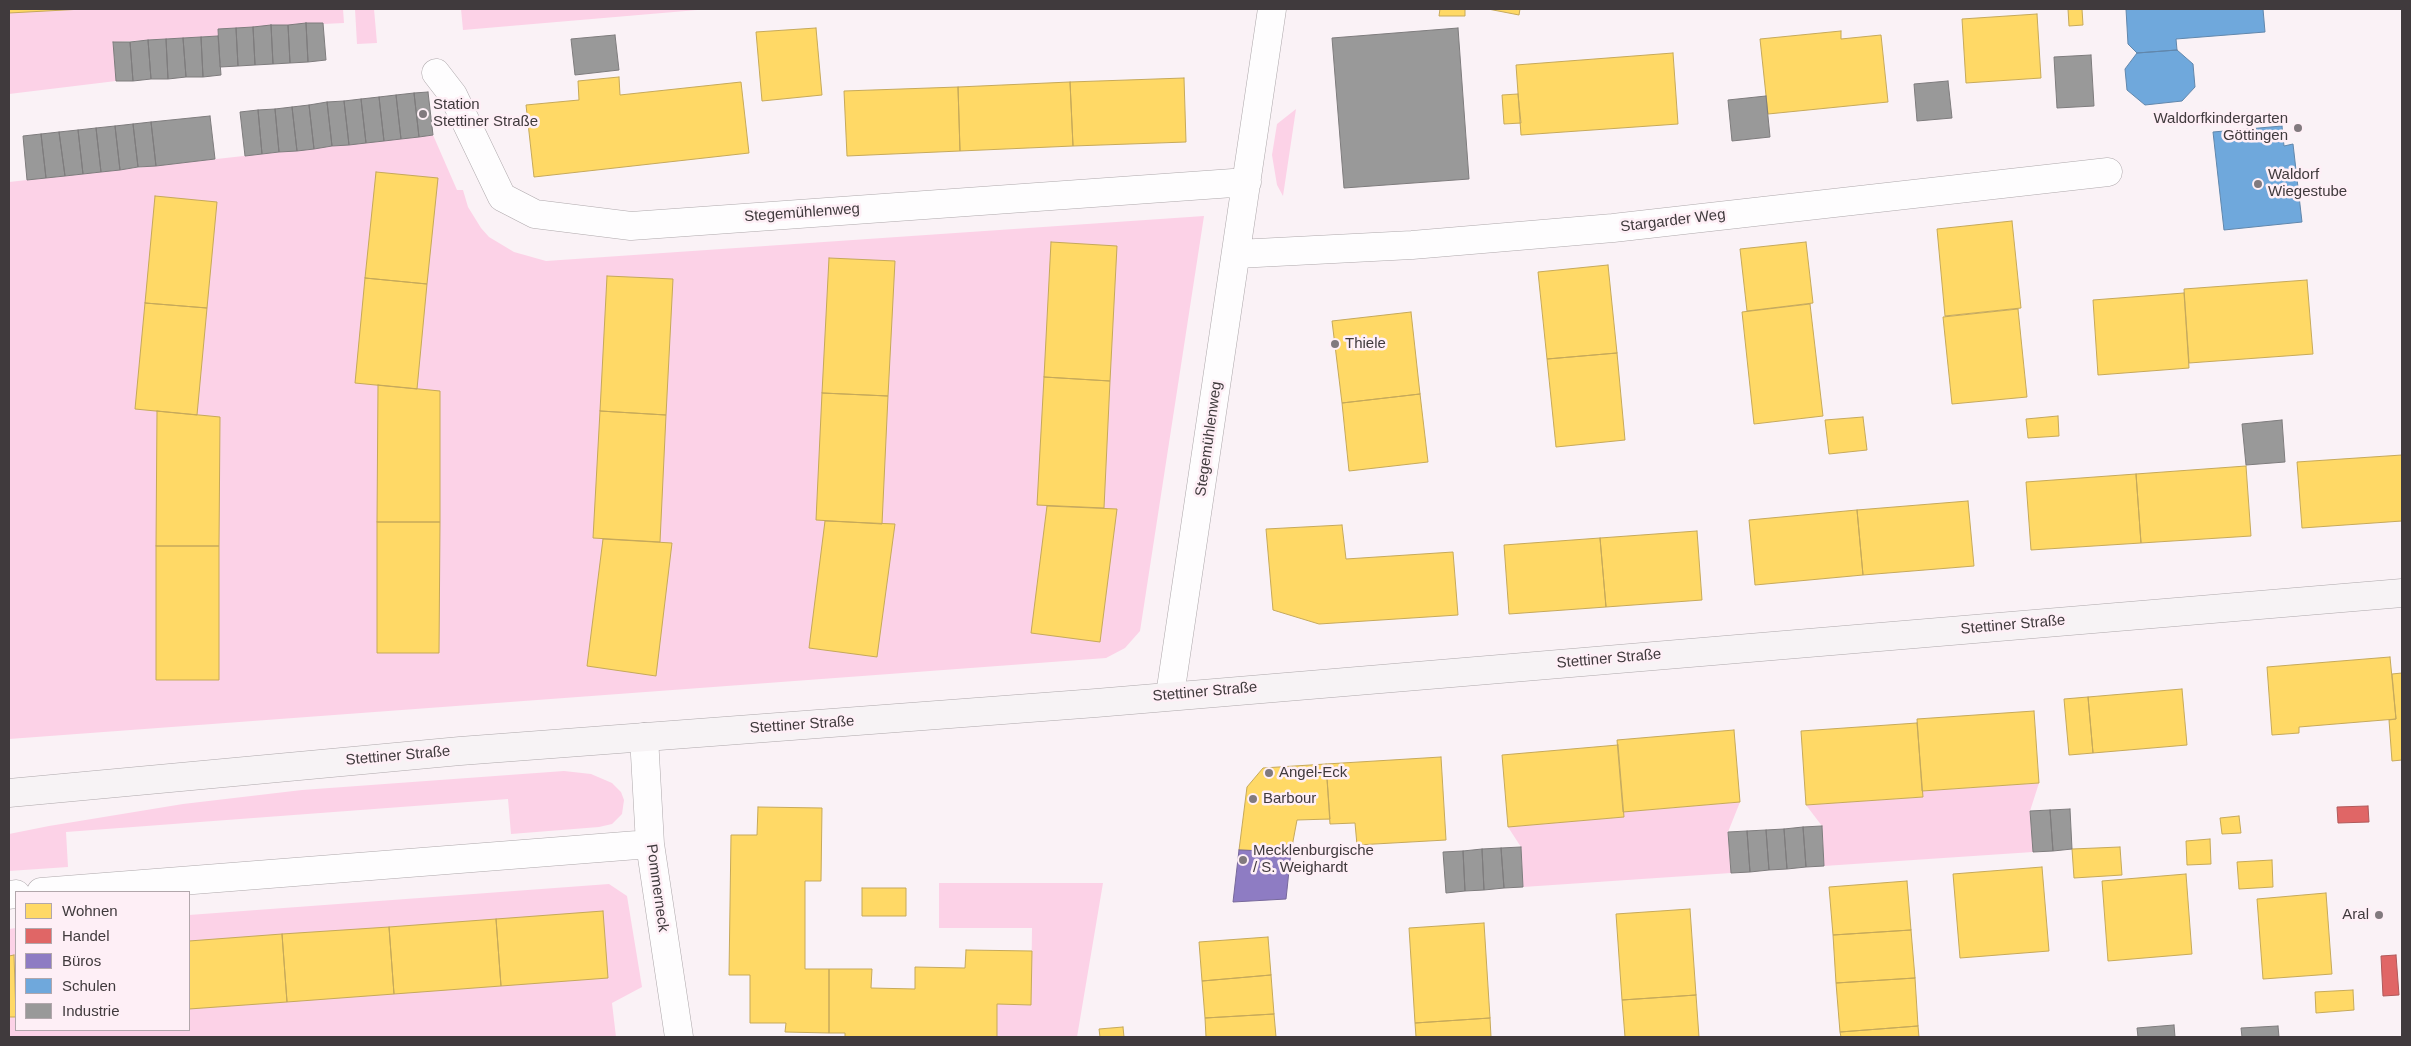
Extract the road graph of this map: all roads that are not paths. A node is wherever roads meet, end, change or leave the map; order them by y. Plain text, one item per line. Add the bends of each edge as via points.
1 (1272, 9) edge
2 (436, 73) dead end
3 (2108, 172) dead end
4 (1247, 182) junction
5 (1237, 254) junction
6 (2402, 593) edge
7 (1170, 695) junction
8 (644, 737) junction
9 (9, 793) edge
10 (650, 844) junction
11 (53, 891) edge
12 (679, 1037) edge

1 - 4 street, Stegemühlenweg
2 - 4 street, Stegemühlenweg via 453,95 502,197 535,214 631,226
3 - 5 street, Stargarder Weg via 1613,228 1412,245
4 - 5 street, Stegemühlenweg
5 - 7 street, Stegemühlenweg
6 - 7 street, Stettiner Straße
7 - 8 street, Stettiner Straße
8 - 9 street, Stettiner Straße via 240,770
8 - 10 street, Pommerneck
10 - 11 street
10 - 12 street, Pommerneck

